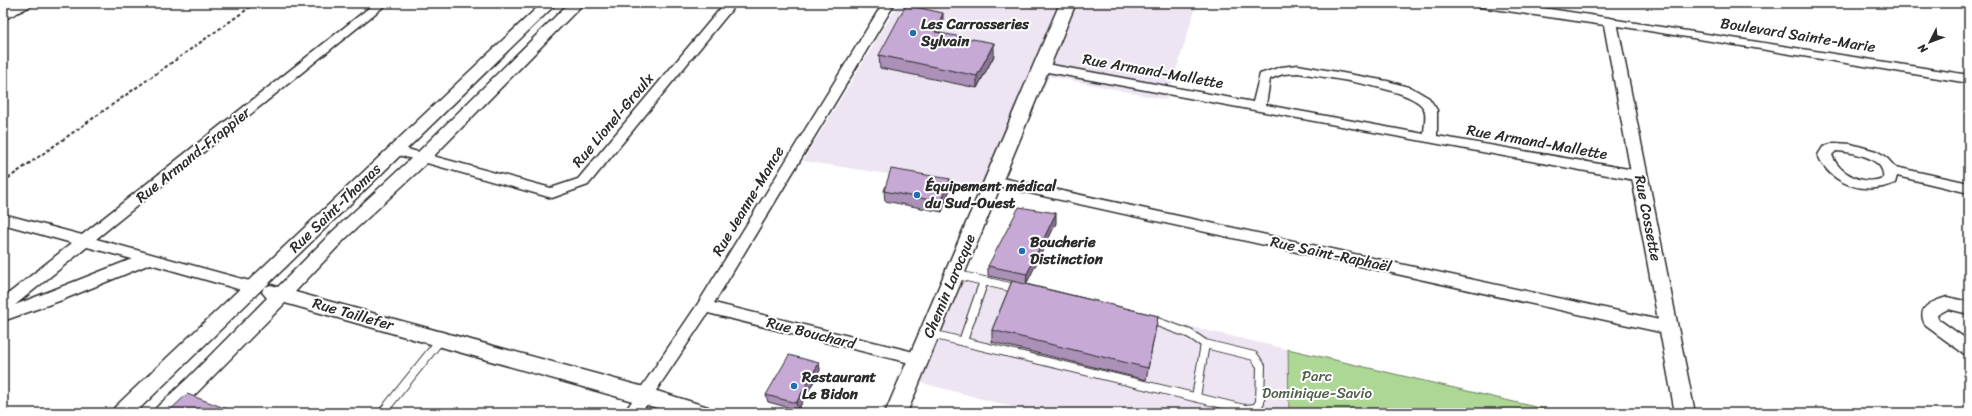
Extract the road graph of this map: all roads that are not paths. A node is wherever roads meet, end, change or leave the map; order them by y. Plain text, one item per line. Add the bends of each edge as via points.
1 (26, 3) edge
2 (382, 3) edge
3 (550, 3) edge
4 (577, 3) edge
5 (731, 3) edge
6 (889, 3) edge
7 (1068, 3) edge
8 (1480, 3) edge
9 (3, 16) edge
10 (1610, 22) junction
11 (1041, 67) junction
12 (1969, 79) edge
13 (1259, 107) junction
14 (1430, 140) junction
15 (396, 150) junction
16 (422, 158) junction
17 (1890, 170) dead end
18 (1640, 176) junction
19 (993, 181) junction
20 (1969, 188) edge
21 (4, 219) edge
22 (85, 241) junction
23 (148, 259) junction
24 (954, 274) junction
25 (984, 281) junction
26 (252, 288) junction
27 (1028, 292) edge
28 (280, 294) junction
29 (3, 306) edge
30 (704, 306) junction
31 (1969, 308) edge
32 (3, 315) edge
33 (1140, 317) edge
34 (1669, 328) junction
35 (929, 333) junction
36 (441, 339) junction
37 (963, 341) junction
38 (1205, 344) junction
39 (1969, 349) edge
40 (918, 359) junction
41 (644, 395) junction
42 (1196, 397) junction
43 (122, 413) edge
44 (164, 413) edge
45 (382, 413) edge
46 (632, 413) edge
47 (702, 413) edge
48 (896, 413) edge
49 (1685, 413) edge

1 - 9 street
2 - 22 street, Rue Armand-Frappier
3 - 15 street, Rue Saint-Thomas
4 - 16 street, Rue Saint-Thomas
5 - 16 street, Rue Lionel-Groulx via 583,182 552,193
6 - 30 street, Rue Jeanne-Mance
7 - 11 main road, Chemin Larocque
8 - 10 street, Boulevard Sainte-Marie
10 - 12 street, Boulevard Sainte-Marie
10 - 18 street, Rue Cossette
11 - 13 street, Rue Armand-Mallette
11 - 19 main road, Chemin Larocque
13 - 14 street, Rue Armand-Mallette
13 - 14 street via 1264,77 1281,70 1298,69 1387,85 1408,91 1426,101 1430,110
14 - 18 street, Rue Armand-Mallette
15 - 16 street, Rue Lionel-Groulx
15 - 26 street, Rue Saint-Thomas
16 - 28 street, Rue Saint-Thomas
17 - 20 street
18 - 34 street, Rue Cossette
19 - 24 main road, Chemin Larocque
19 - 34 street, Rue Saint-Raphaël
21 - 22 street, Rue Taillefer
22 - 23 street, Rue Taillefer
22 - 29 street, Rue Armand-Frappier
23 - 26 street, Rue Taillefer
23 - 32 street
24 - 25 lane
24 - 35 main road, Chemin Larocque
25 - 27 lane
25 - 37 lane
26 - 28 street, Rue Taillefer
26 - 43 street, Rue Saint-Thomas
28 - 36 street, Rue Taillefer
28 - 44 street, Rue Saint-Thomas
30 - 40 street, Rue Bouchard
30 - 41 street, Rue Jeanne-Mance
31 - 39 street via 1947,303 1929,312 1931,322
33 - 38 lane via 1190,334
34 - 49 street, Rue Cossette
35 - 37 lane
35 - 40 main road, Chemin Larocque
36 - 41 street, Rue Taillefer
36 - 45 lane
37 - 42 lane
38 - 42 lane
38 - 42 lane via 1254,356 1261,366 1260,402 1256,408 1244,409
40 - 48 main road, Chemin Larocque
41 - 46 street, Rue Jeanne-Mance
41 - 47 street, Rue Taillefer

